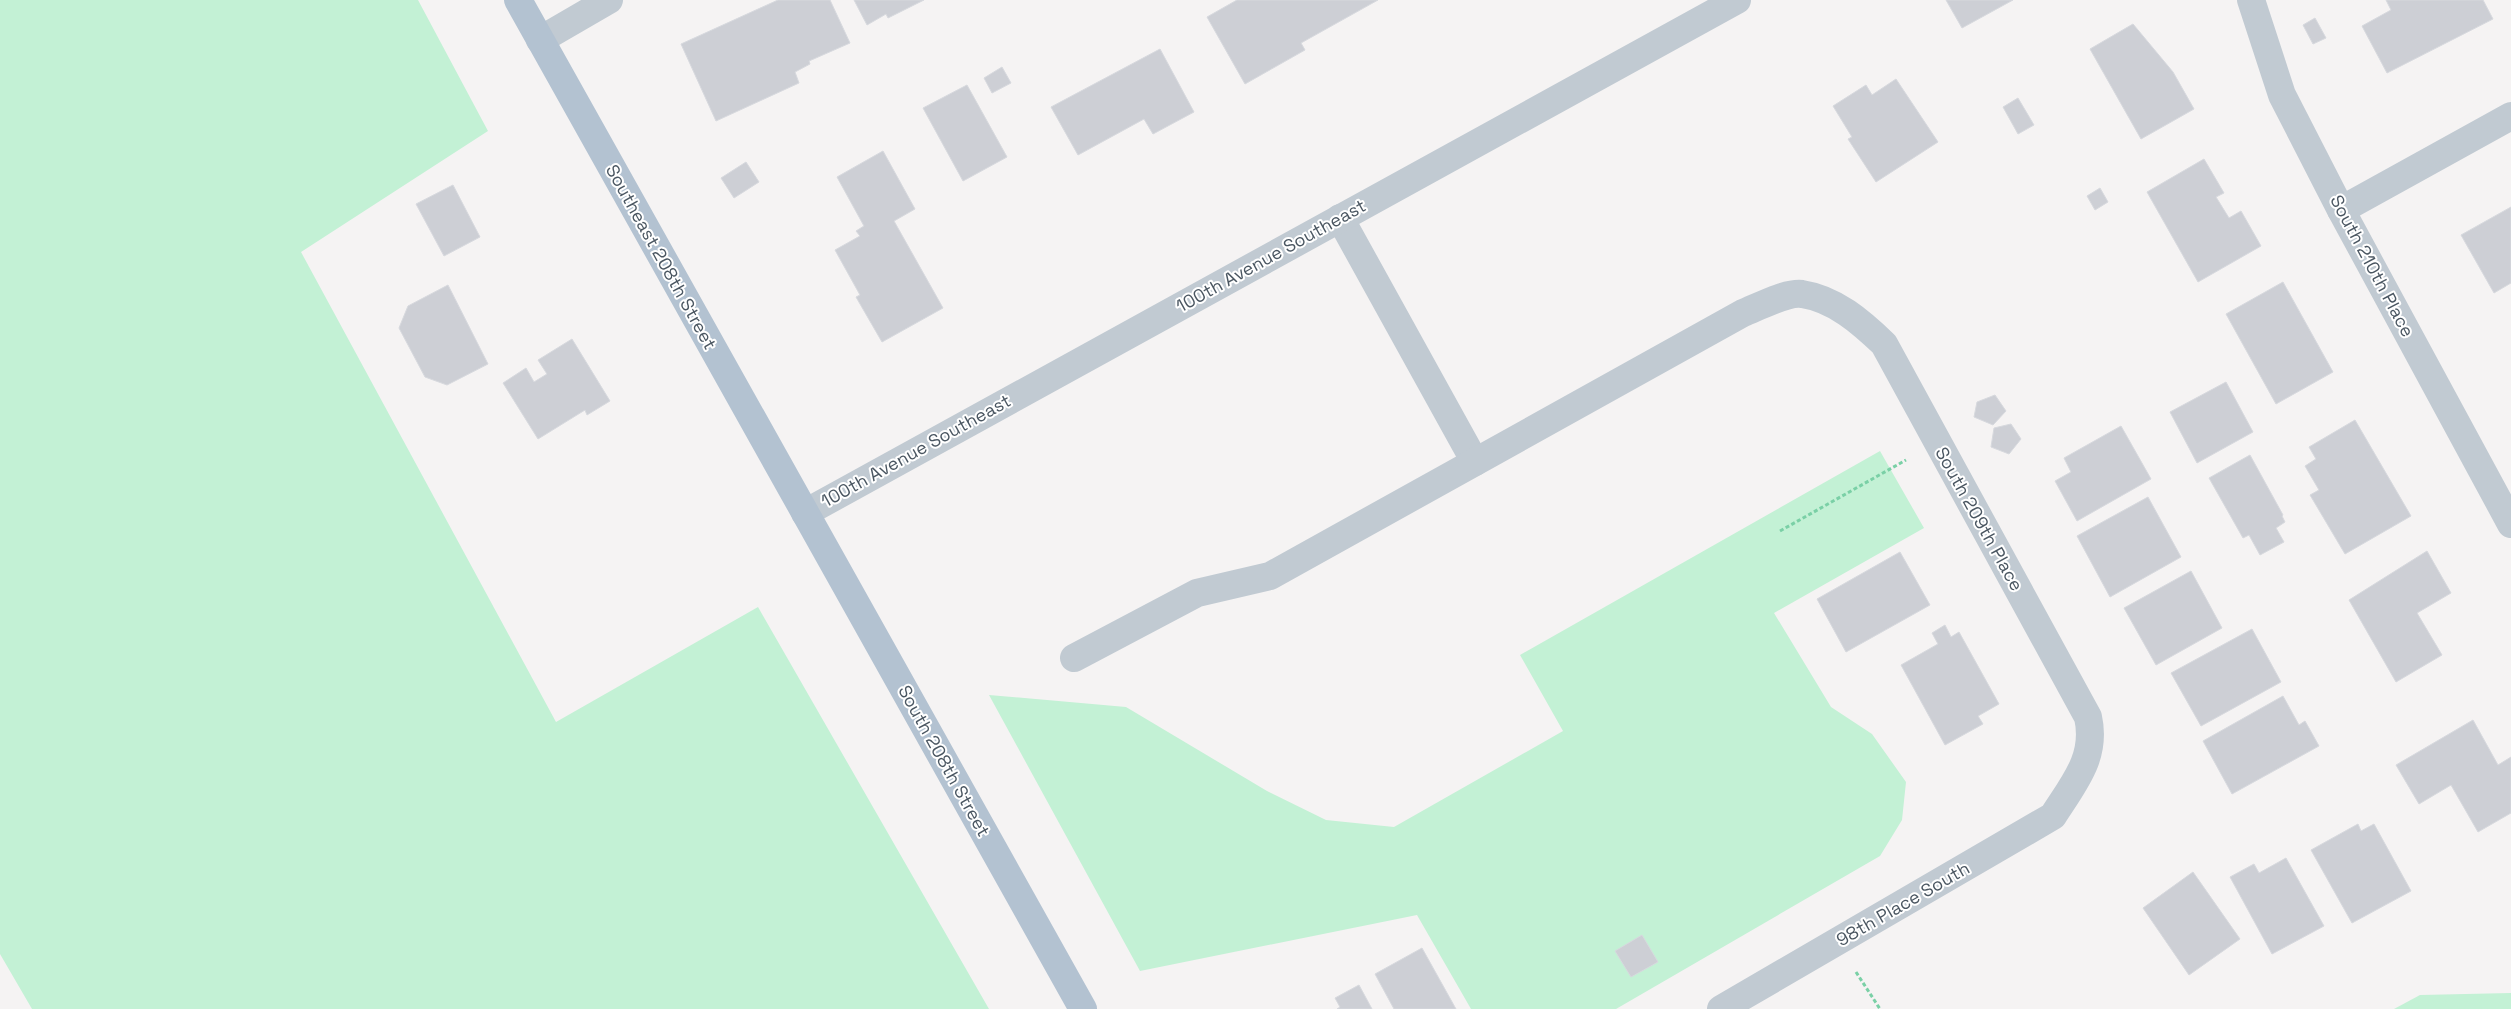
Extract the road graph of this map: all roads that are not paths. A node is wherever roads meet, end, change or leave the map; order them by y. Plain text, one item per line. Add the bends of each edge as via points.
1 (518, 0) edge
2 (609, 0) edge
3 (1737, 0) edge
4 (2251, 0) edge
5 (540, 40) junction
6 (2511, 116) edge
7 (2341, 210) junction
8 (1340, 218) junction
9 (1475, 462) junction
10 (805, 513) junction
11 (2511, 524) edge
12 (1074, 658) dead end
13 (2073, 785) joint
14 (1083, 1009) edge
15 (1721, 1009) edge

1 - 5 main road, Southeast 208th Street
2 - 5 street
3 - 8 street, 100th Avenue Southeast
4 - 7 street, South 210th Place via 2282,95
5 - 10 main road, Southeast 208th Street
6 - 7 street
7 - 11 street, South 210th Place
8 - 9 street
8 - 10 street, 100th Avenue Southeast
9 - 12 street via 1270,576 1197,593
9 - 13 street, South 209th Place via 1770,301 1801,294 1838,307 1859,320 1884,344 2088,717 2091,740 2088,757 2083,772
10 - 14 main road, South 208th Street
13 - 15 street, 98th Place South via 2053,816

